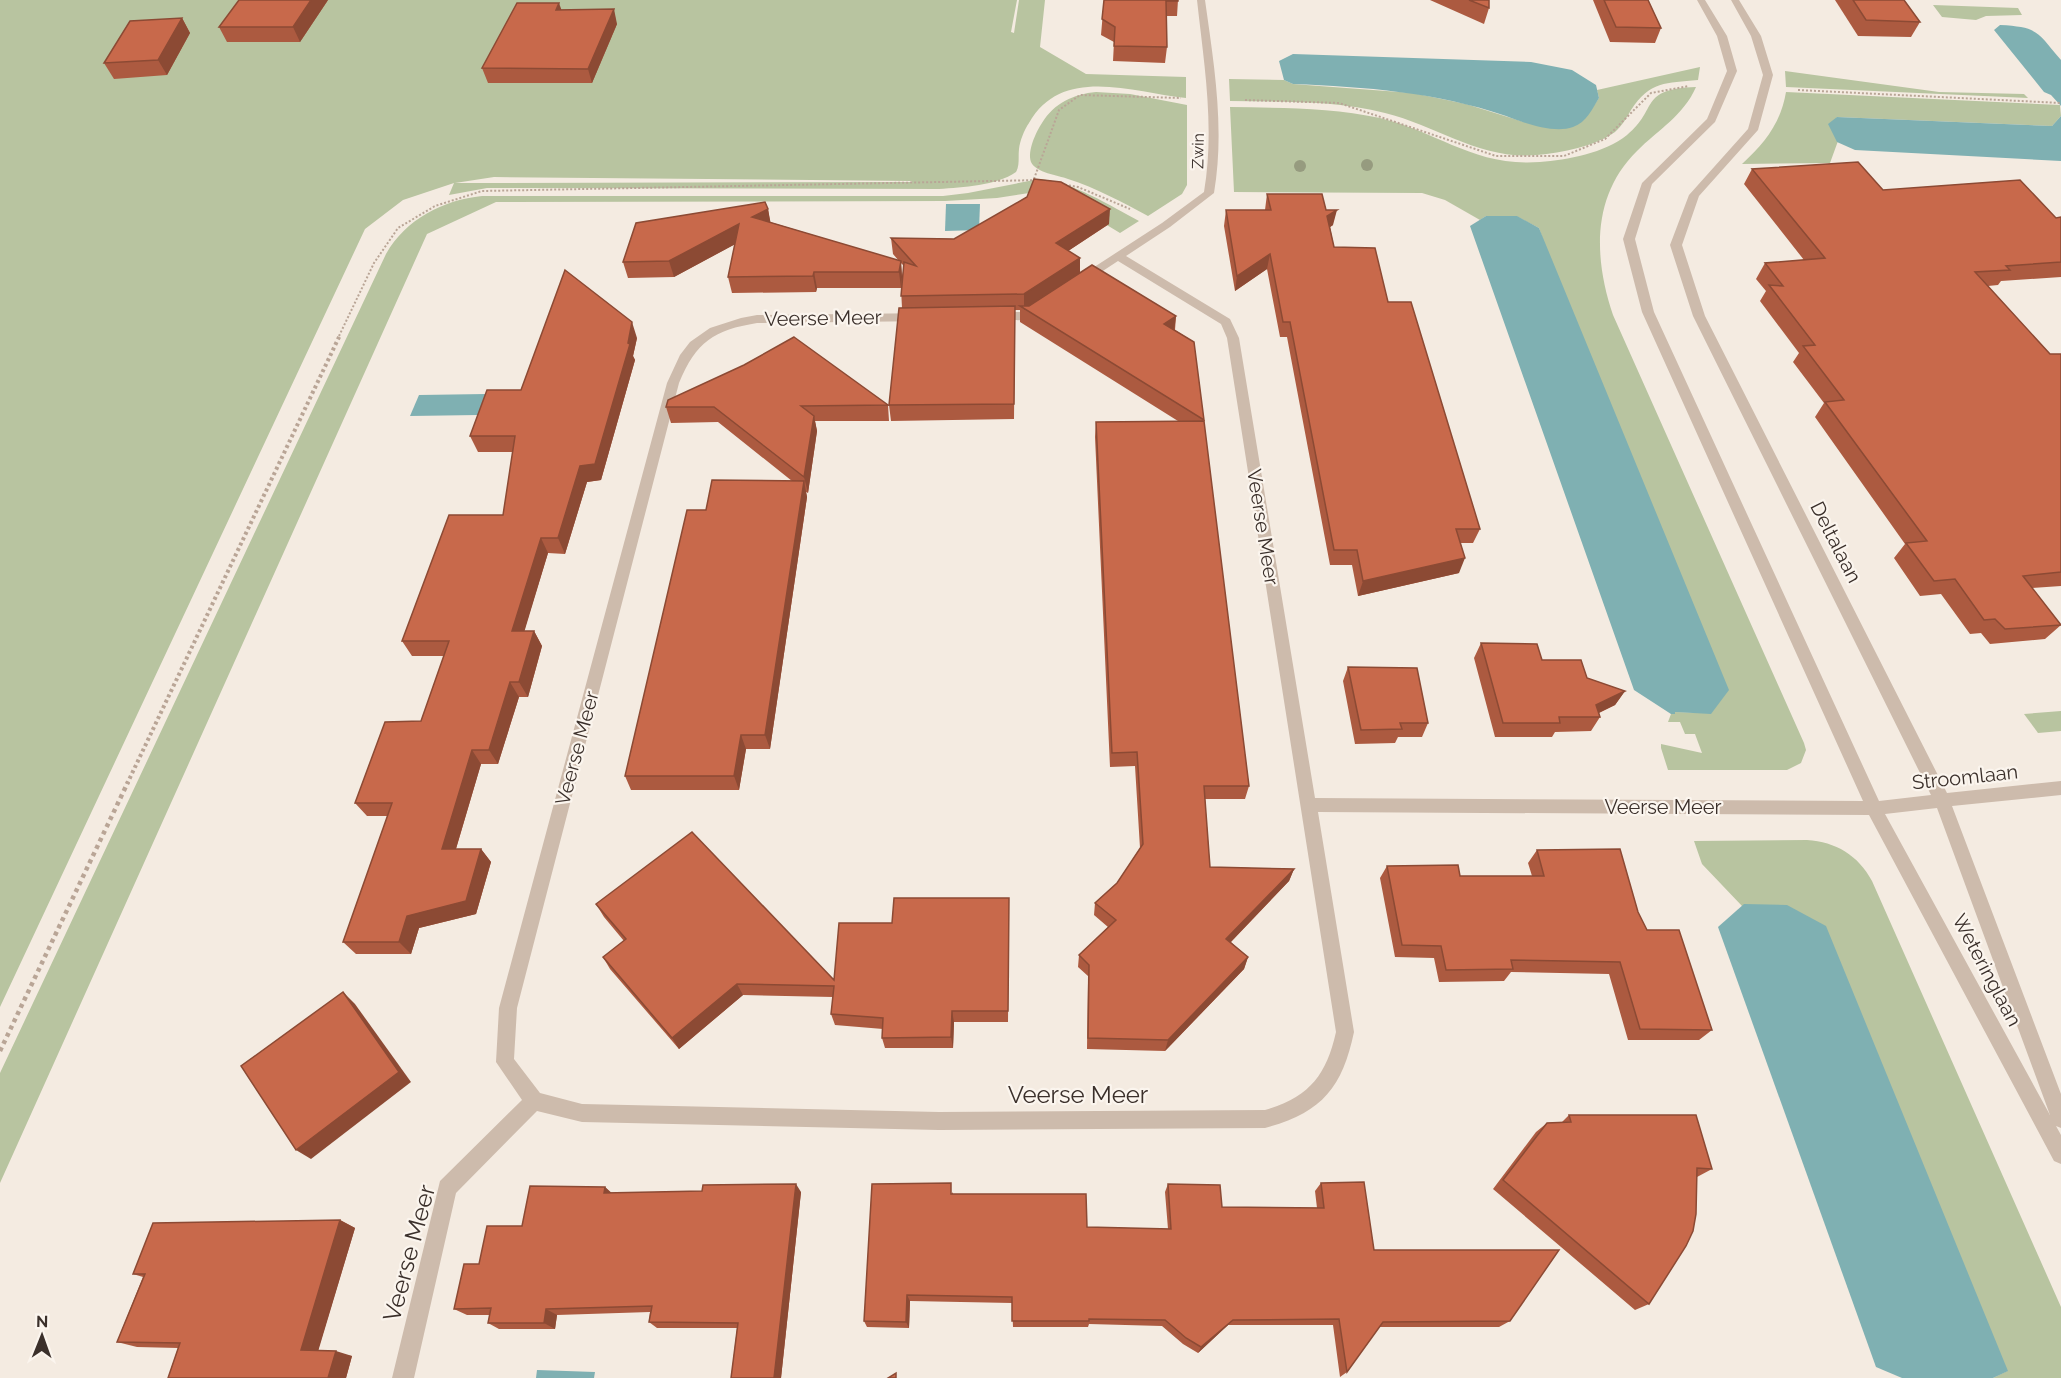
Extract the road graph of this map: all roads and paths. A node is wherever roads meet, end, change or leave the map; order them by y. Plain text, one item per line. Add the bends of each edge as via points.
1 (1202, 0) edge
2 (1701, 0) edge
3 (1735, 0) edge
4 (1727, 84) junction
5 (1764, 88) junction
6 (1212, 99) junction
7 (2061, 102) edge
8 (1034, 179) junction
9 (1045, 181) edge
10 (1056, 183) edge
11 (1166, 225) junction
12 (1118, 256) junction
13 (2061, 788) edge
14 (1942, 800) junction
15 (1308, 805) junction
16 (1874, 808) junction
17 (0, 1051) edge
18 (534, 1101) junction
19 (2061, 1119) edge
20 (2061, 1154) edge
21 (403, 1378) edge

1 - 6 street, Zwin
2 - 4 street via 1722,36 1732,71
3 - 5 street, Deltalaan via 1756,36 1768,75
4 - 6 path via 1652,93 1605,139 1564,156 1496,156 1340,103
4 - 16 street via 1711,120 1647,183 1629,238 1648,312
5 - 7 path
5 - 14 street, Deltalaan via 1753,130 1694,195 1676,245 1699,316
6 - 8 path via 1080,95 1059,110
6 - 11 street, Zwin via 1215,164 1209,193
8 - 9 path
8 - 17 path via 482,191 435,206 398,228 374,263
10 - 11 path via 1078,187
11 - 12 street, Zwin
12 - 15 street, Veerse Meer via 1226,322 1233,338
12 - 18 street, Veerse Meer via 1028,316 757,319 705,334 687,352 670,394 508,1008 505,1062
13 - 14 street, Stroomlaan
14 - 16 street, Stroomlaan
14 - 19 street, Deltalaan
15 - 16 street, Veerse Meer
15 - 18 street, Veerse Meer via 1345,1032 1337,1067 1324,1086 1288,1113 1265,1119 927,1120 582,1113
16 - 20 street, Weteringlaan
18 - 21 street, Veerse Meer via 447,1188

